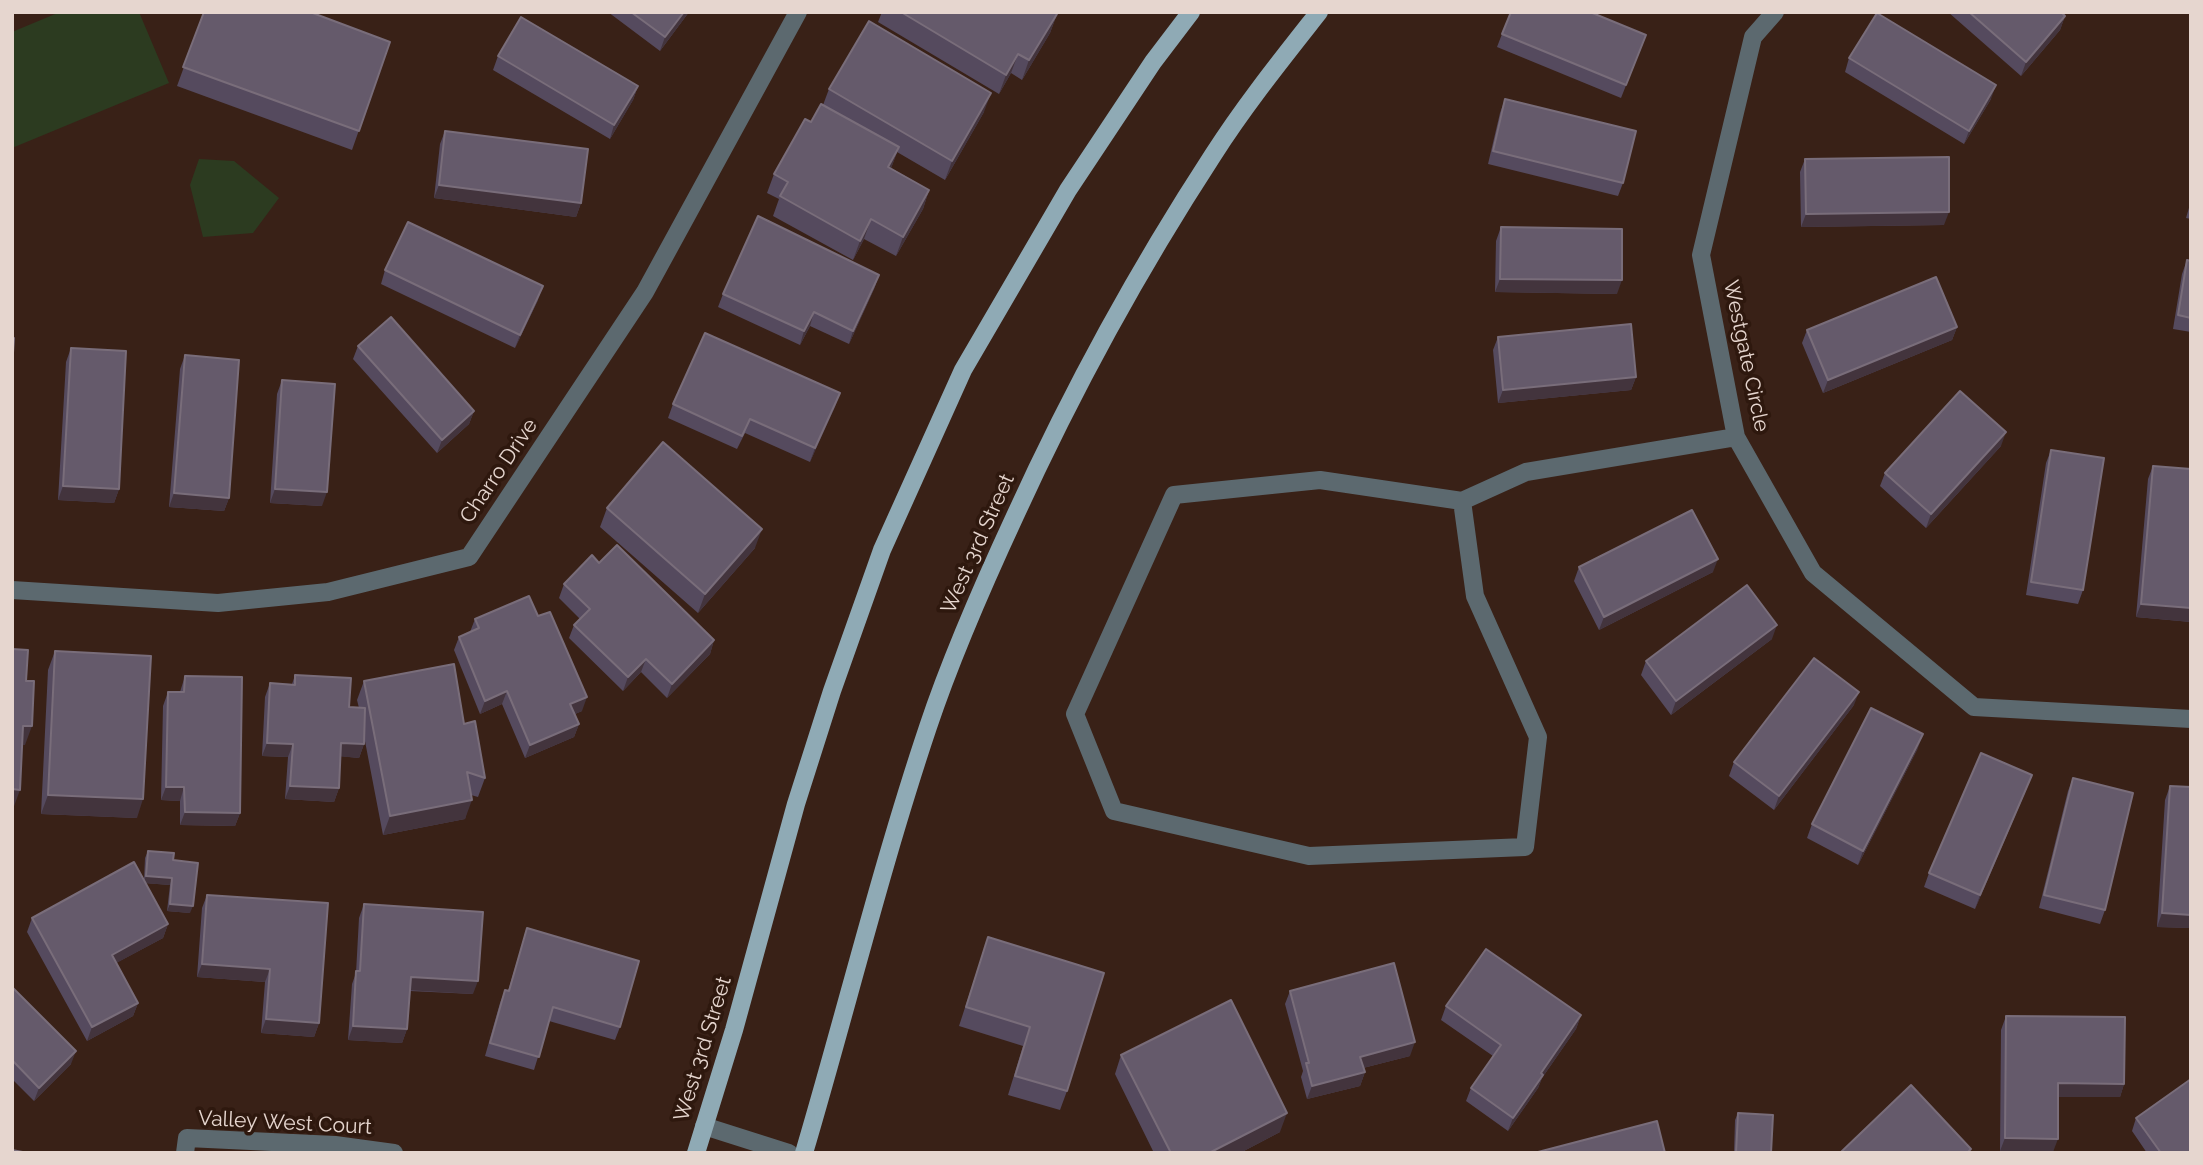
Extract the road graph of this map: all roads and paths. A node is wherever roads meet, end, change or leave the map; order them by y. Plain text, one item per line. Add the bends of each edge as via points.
1 (798, 12) edge
2 (1192, 12) edge
3 (1318, 12) edge
4 (1774, 12) edge
5 (1736, 437) junction
6 (1462, 501) junction
7 (12, 590) edge
8 (2191, 719) edge
9 (704, 1126) junction
10 (185, 1153) edge
11 (394, 1153) edge
12 (696, 1153) edge
13 (789, 1153) edge
14 (804, 1153) edge

1 - 7 street, Charro Drive via 645,292 469,557 328,592 218,603
2 - 9 main road, West 3rd Street via 1068,190 963,370 882,550 796,804
3 - 14 main road, West 3rd Street via 1214,152 1161,237 1103,339 1002,544 929,725
4 - 5 street, Westgate Circle via 1753,37 1701,255
5 - 6 street via 1526,472
5 - 8 street, Westgate Circle via 1813,573 1974,706
6 - 6 street via 1320,480 1174,495 1075,714 1114,811 1309,856 1525,847 1538,737 1475,596
9 - 12 main road, West 3rd Street
9 - 13 street
10 - 11 street, Valley West Court via 187,1138 335,1145

